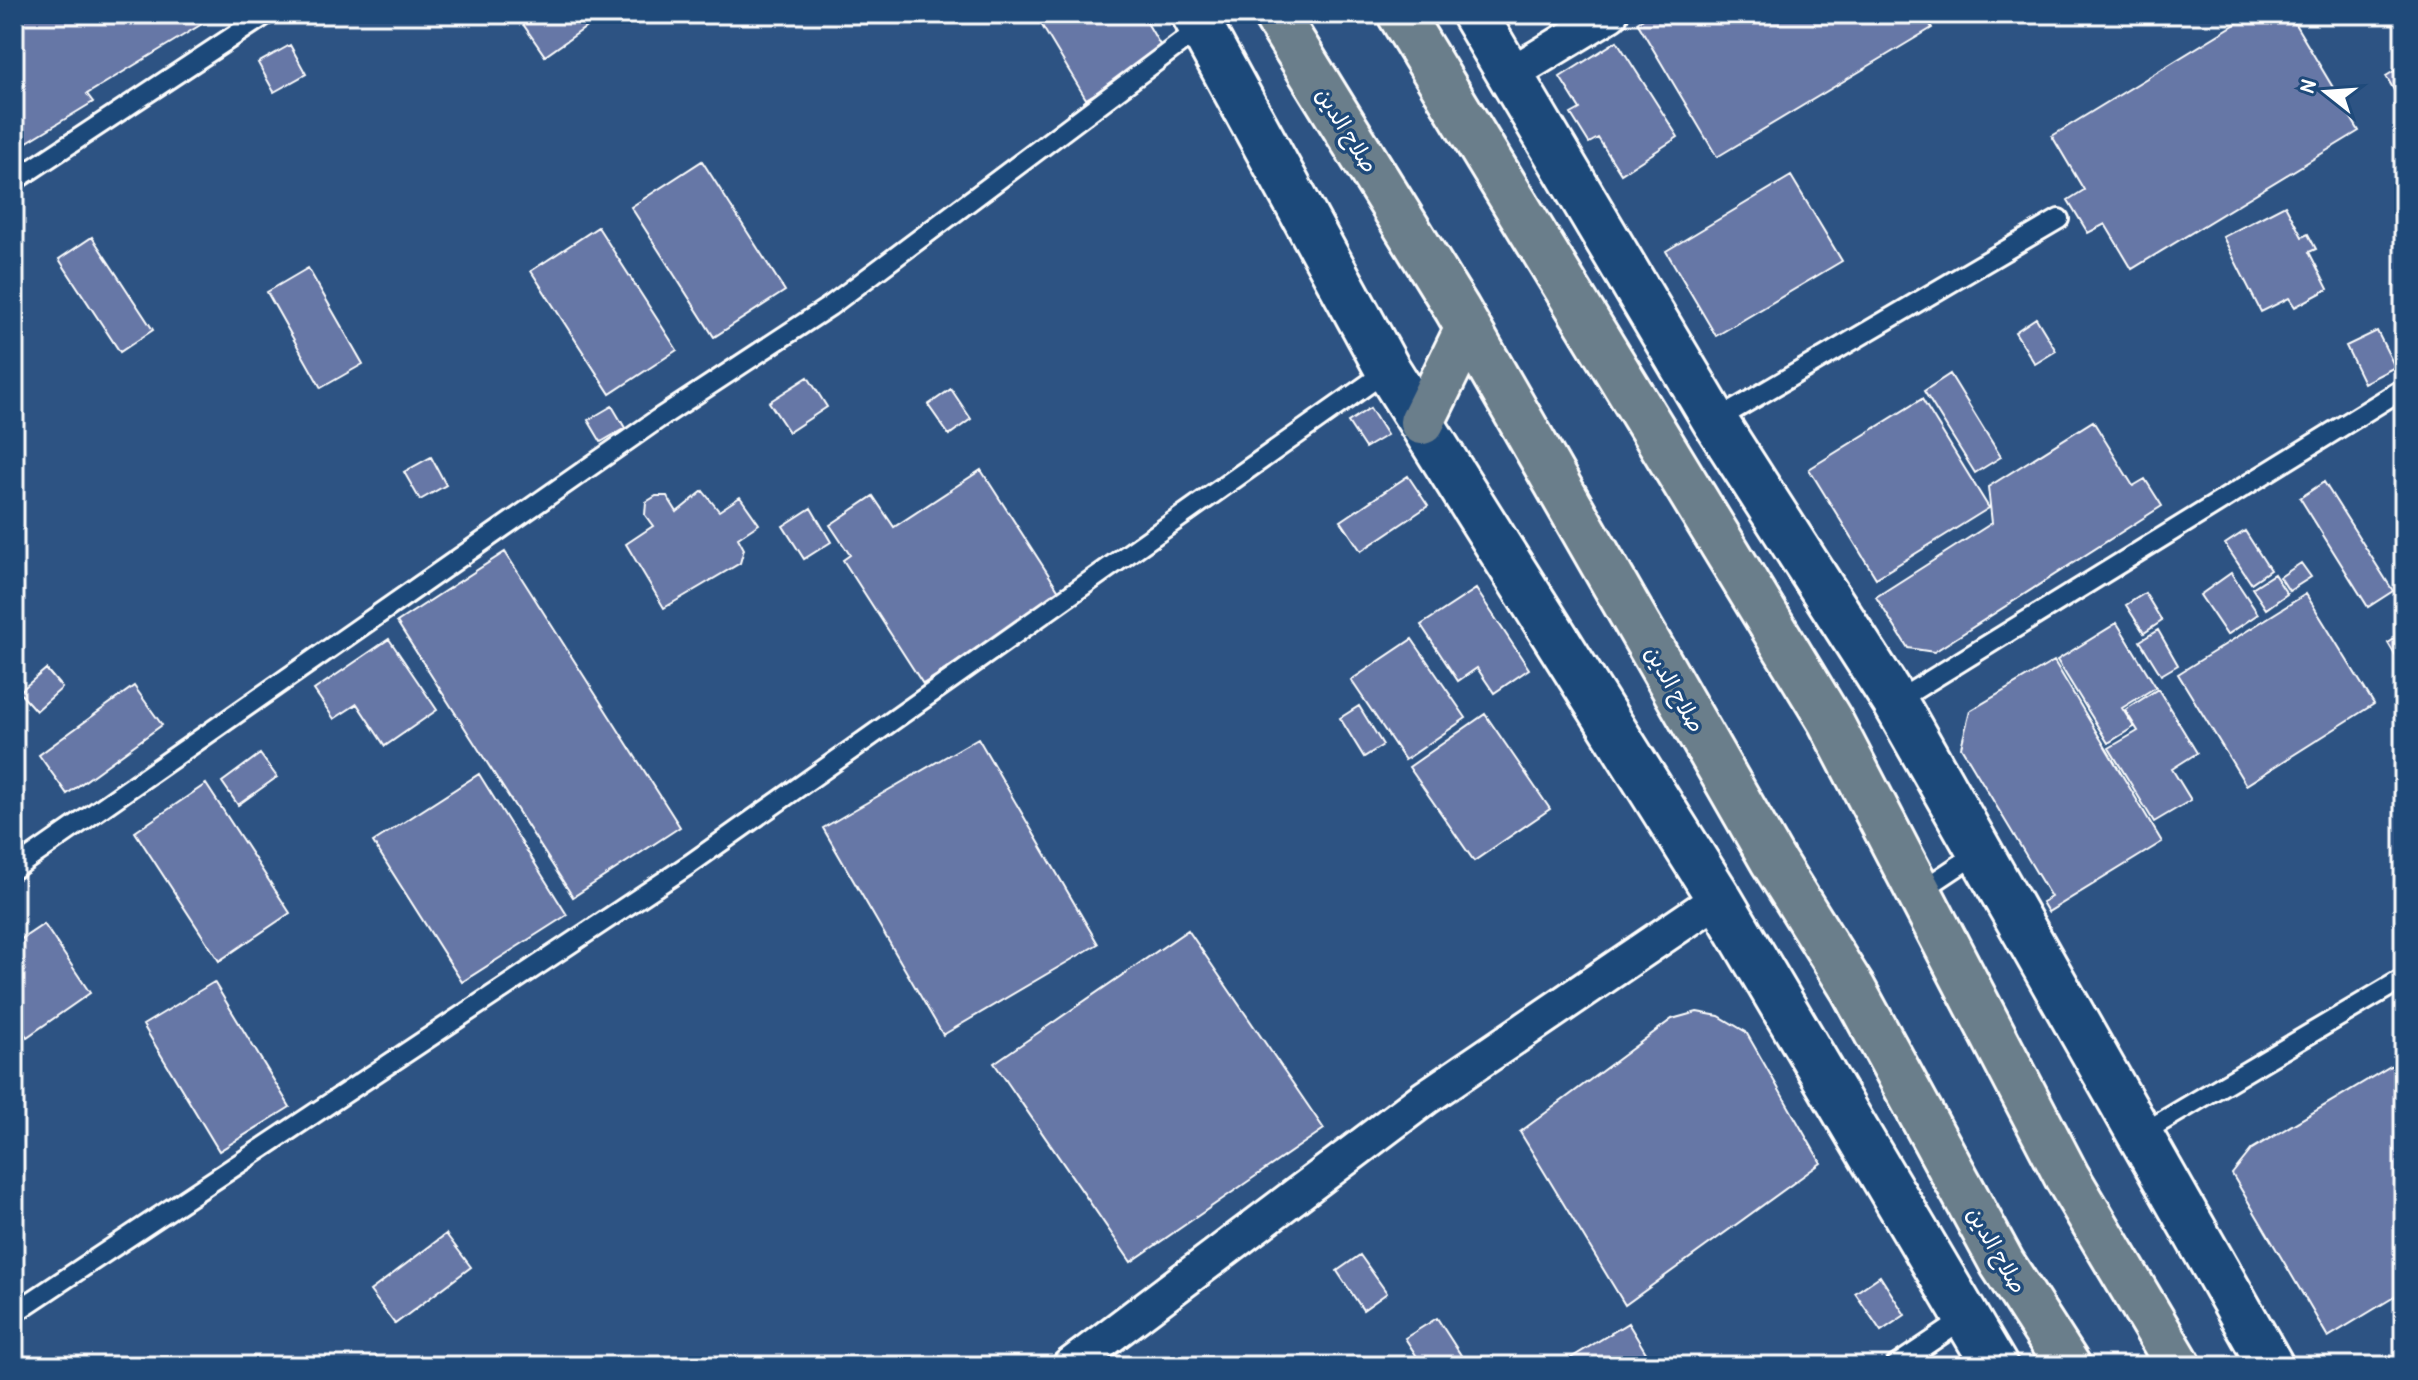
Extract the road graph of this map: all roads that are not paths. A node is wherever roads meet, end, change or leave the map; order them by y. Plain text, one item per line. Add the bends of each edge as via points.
1 (267, 14) edge
2 (1275, 14) edge
3 (1400, 14) edge
4 (1474, 14) edge
5 (1610, 14) edge
6 (1198, 21) edge
7 (1511, 74) junction
8 (14, 181) edge
9 (2059, 219) dead end
10 (1468, 328) junction
11 (1388, 370) junction
12 (2404, 388) edge
13 (1715, 421) junction
14 (1422, 422) junction
15 (1895, 702) junction
16 (1979, 852) junction
17 (14, 869) edge
18 (1919, 892) junction
19 (1719, 898) junction
20 (2404, 978) edge
21 (2139, 1135) junction
22 (14, 1313) edge
23 (1966, 1318) junction
24 (1070, 1366) edge
25 (1895, 1366) edge
26 (1995, 1366) edge
27 (2068, 1366) edge
28 (2179, 1366) edge
29 (2271, 1366) edge

1 - 8 lane
2 - 10 highway, صلاح الدين
3 - 18 highway via 1830,721
4 - 7 street
5 - 7 street
6 - 11 street
6 - 17 lane via 830,306 658,419
7 - 13 street
9 - 13 lane
10 - 14 highway
10 - 27 highway, صلاح الدين via 1765,847 1853,989 2002,1263
11 - 14 street
11 - 22 lane via 690,864
12 - 15 lane
13 - 15 street
14 - 19 street
15 - 16 street
16 - 18 lane
16 - 21 street
18 - 28 highway via 2067,1177
19 - 23 street
19 - 24 street via 1425,1098
20 - 21 lane
21 - 29 street
23 - 25 lane
23 - 26 street

